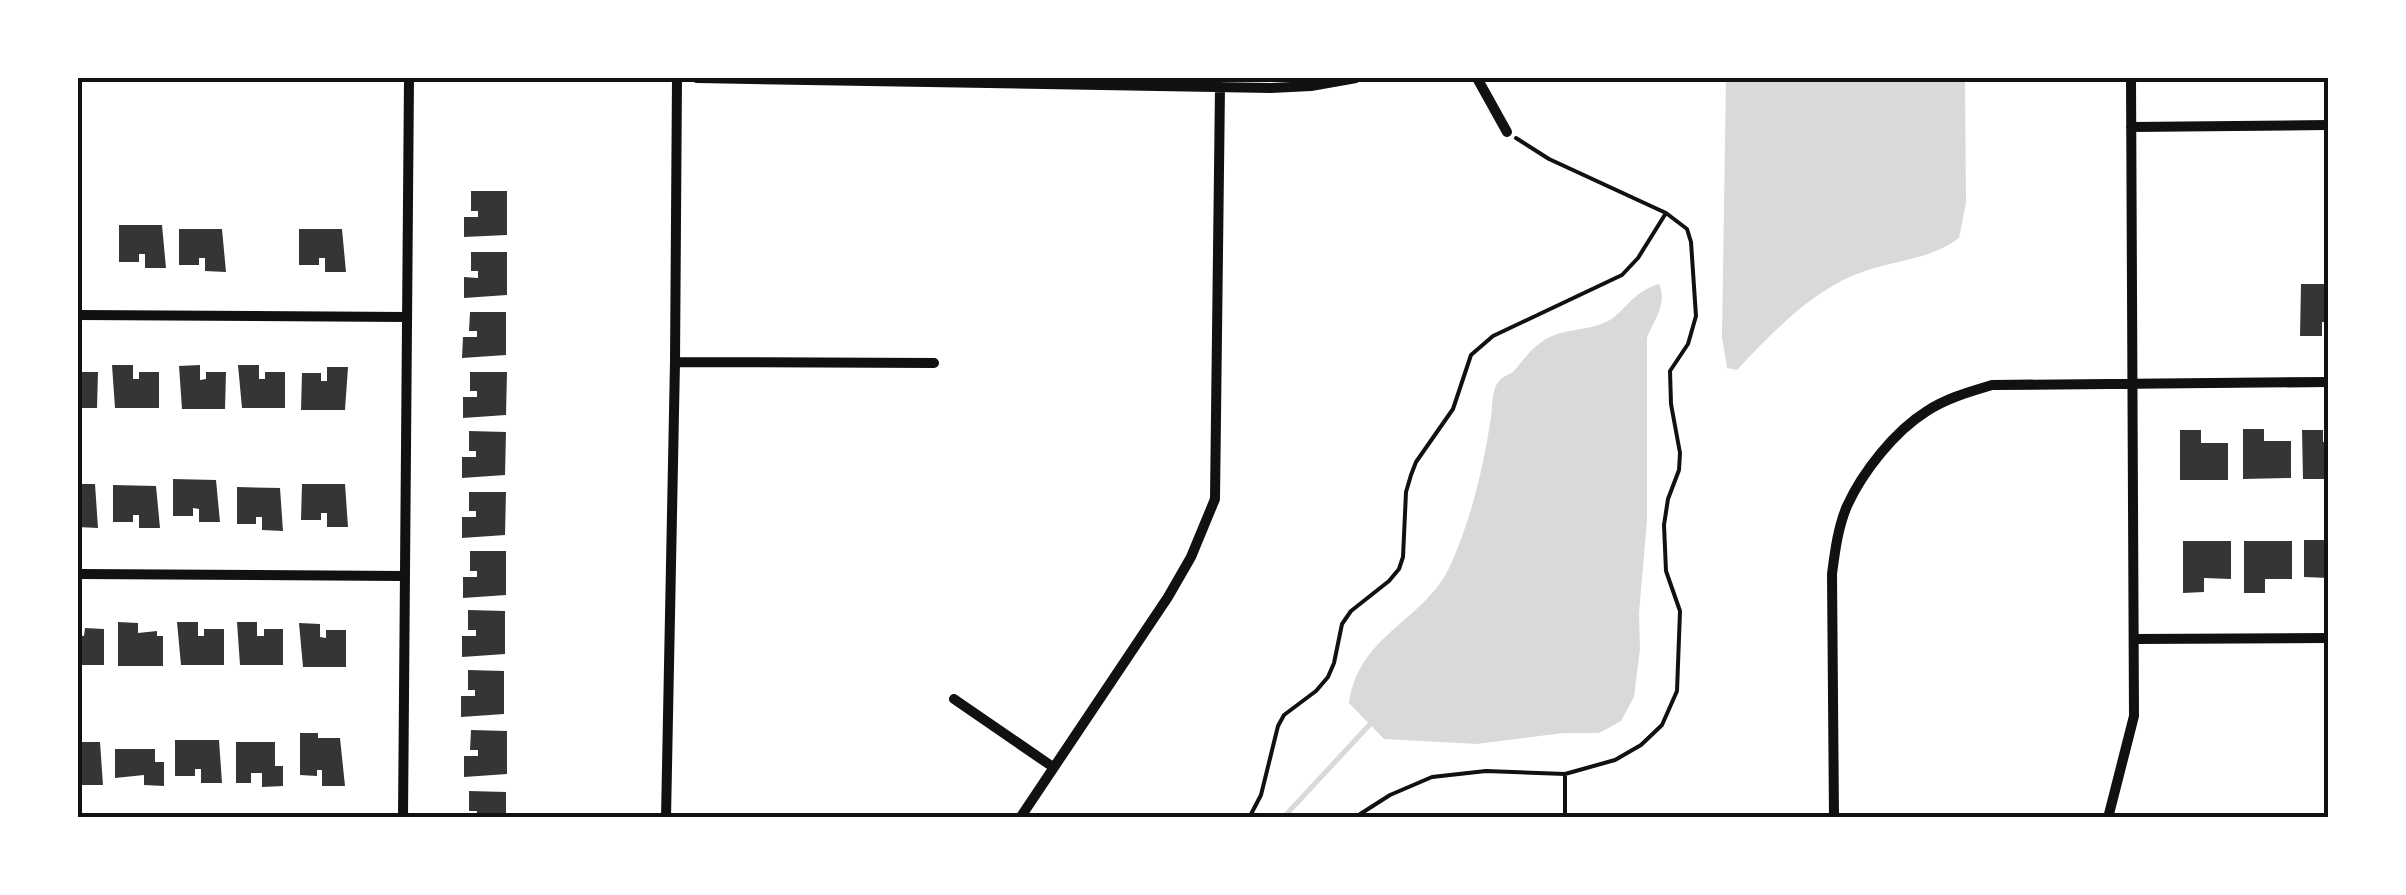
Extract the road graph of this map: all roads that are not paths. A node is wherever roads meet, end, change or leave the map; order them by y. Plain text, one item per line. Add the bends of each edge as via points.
1 (409, 78) edge
2 (677, 78) edge
3 (698, 78) edge
4 (1356, 78) edge
5 (1476, 78) edge
6 (2130, 78) edge
7 (1220, 87) junction
8 (2328, 125) edge
9 (2131, 127) junction
10 (1507, 132) road end
11 (78, 316) edge
12 (406, 317) junction
13 (675, 362) junction
14 (934, 364) dead end
15 (2328, 382) edge
16 (2132, 384) junction
17 (78, 574) edge
18 (404, 576) junction
19 (2328, 638) edge
20 (2134, 639) junction
21 (954, 699) dead end
22 (1053, 767) junction
23 (402, 818) edge
24 (666, 818) edge
25 (1020, 818) edge
26 (1834, 818) edge
27 (2108, 818) edge

1 - 12 street
2 - 13 street
3 - 7 street
4 - 7 street via 1311,86
5 - 10 street
6 - 9 street
7 - 22 street via 1215,499 1192,557
8 - 9 street
9 - 16 street
11 - 12 street
12 - 18 street
13 - 14 street
13 - 24 street
15 - 16 street
16 - 20 street
16 - 26 street via 1992,385 1952,397 1911,423 1874,464 1848,504 1832,574
17 - 18 street
18 - 23 street
19 - 20 street
20 - 27 street via 2134,716
21 - 22 street
22 - 25 street

